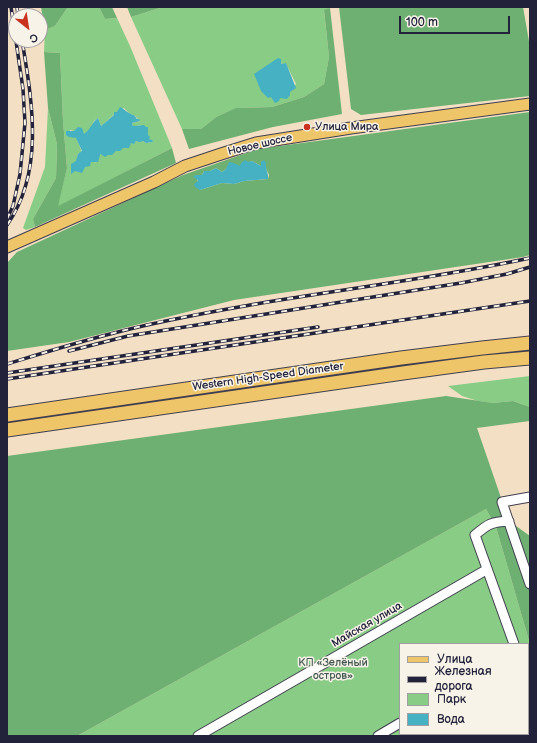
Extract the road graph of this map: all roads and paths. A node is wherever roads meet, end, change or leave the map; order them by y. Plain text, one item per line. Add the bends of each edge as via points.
1 (530, 104) edge
2 (7, 247) edge
3 (530, 343) edge
4 (530, 358) edge
5 (7, 415) edge
6 (7, 430) edge
7 (530, 497) edge
8 (509, 521) junction
9 (486, 570) junction
10 (528, 570) edge
11 (530, 584) edge
12 (514, 643) edge
13 (399, 724) edge
14 (198, 736) edge
15 (378, 736) edge

1 - 2 main road, Новое шоссе via 256,143 185,166
3 - 5 highway, Western High-Speed Diameter via 401,358
4 - 6 highway, Western High-Speed Diameter via 403,373
7 - 8 street via 502,502
8 - 9 street via 494,522 475,535
8 - 10 street
9 - 12 street
9 - 14 street, Майская улица
10 - 11 street
13 - 15 street

